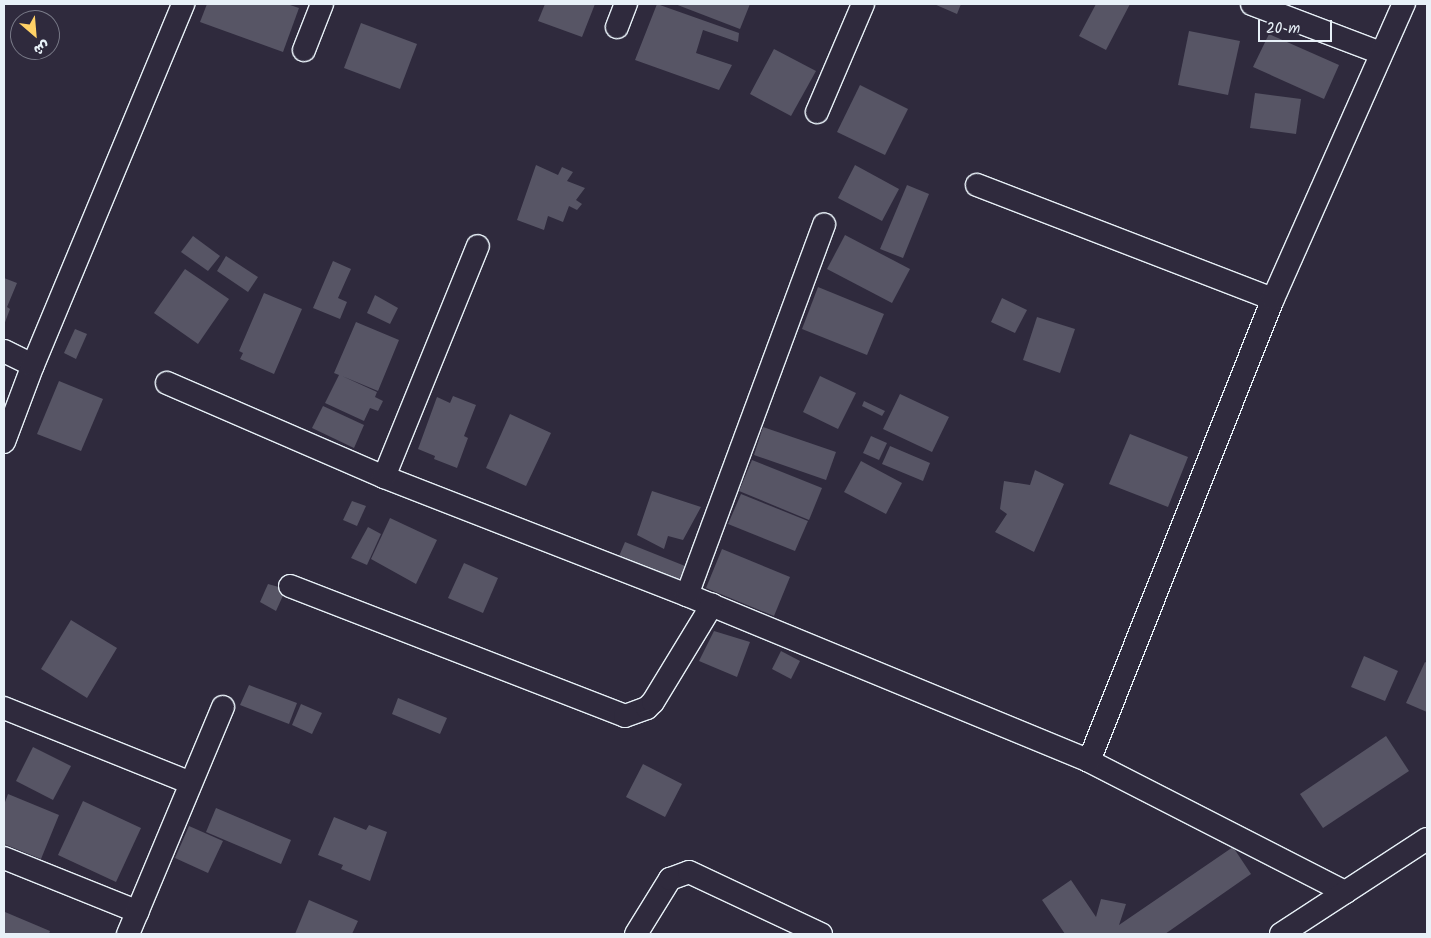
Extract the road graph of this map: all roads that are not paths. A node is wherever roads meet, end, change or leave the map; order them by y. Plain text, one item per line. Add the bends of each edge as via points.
1 (184, 4) edge
2 (322, 4) edge
3 (626, 4) edge
4 (863, 4) edge
5 (1252, 4) edge
6 (1404, 4) edge
7 (617, 27) dead end
8 (304, 50) dead end
9 (1381, 53) junction
10 (817, 112) dead end
11 (976, 185) dead end
12 (824, 225) dead end
13 (478, 246) dead end
14 (1273, 299) junction
15 (4, 351) edge
16 (33, 365) junction
17 (167, 383) dead end
18 (4, 442) edge
19 (384, 477) junction
20 (290, 586) dead end
21 (687, 595) junction
22 (712, 605) junction
23 (223, 707) dead end
24 (4, 708) edge
25 (1089, 761) junction
26 (191, 783) junction
27 (1427, 838) edge
28 (4, 858) edge
29 (1345, 892) junction
30 (138, 912) junction
31 (128, 934) edge
32 (636, 934) edge
33 (821, 934) edge
34 (1281, 934) edge

1 - 16 street
2 - 8 street
3 - 7 street
4 - 10 street
5 - 9 street
6 - 9 street
9 - 14 street
11 - 14 street
12 - 21 street
13 - 19 street
14 - 25 street
15 - 16 street
16 - 18 street
17 - 19 street
19 - 21 street
20 - 22 street via 625,716 647,708 652,702
21 - 22 street
22 - 25 street
23 - 26 street
24 - 26 street
25 - 29 street
26 - 30 street
27 - 29 street
28 - 30 street
29 - 34 street
30 - 31 street
32 - 33 street via 670,879 689,872

